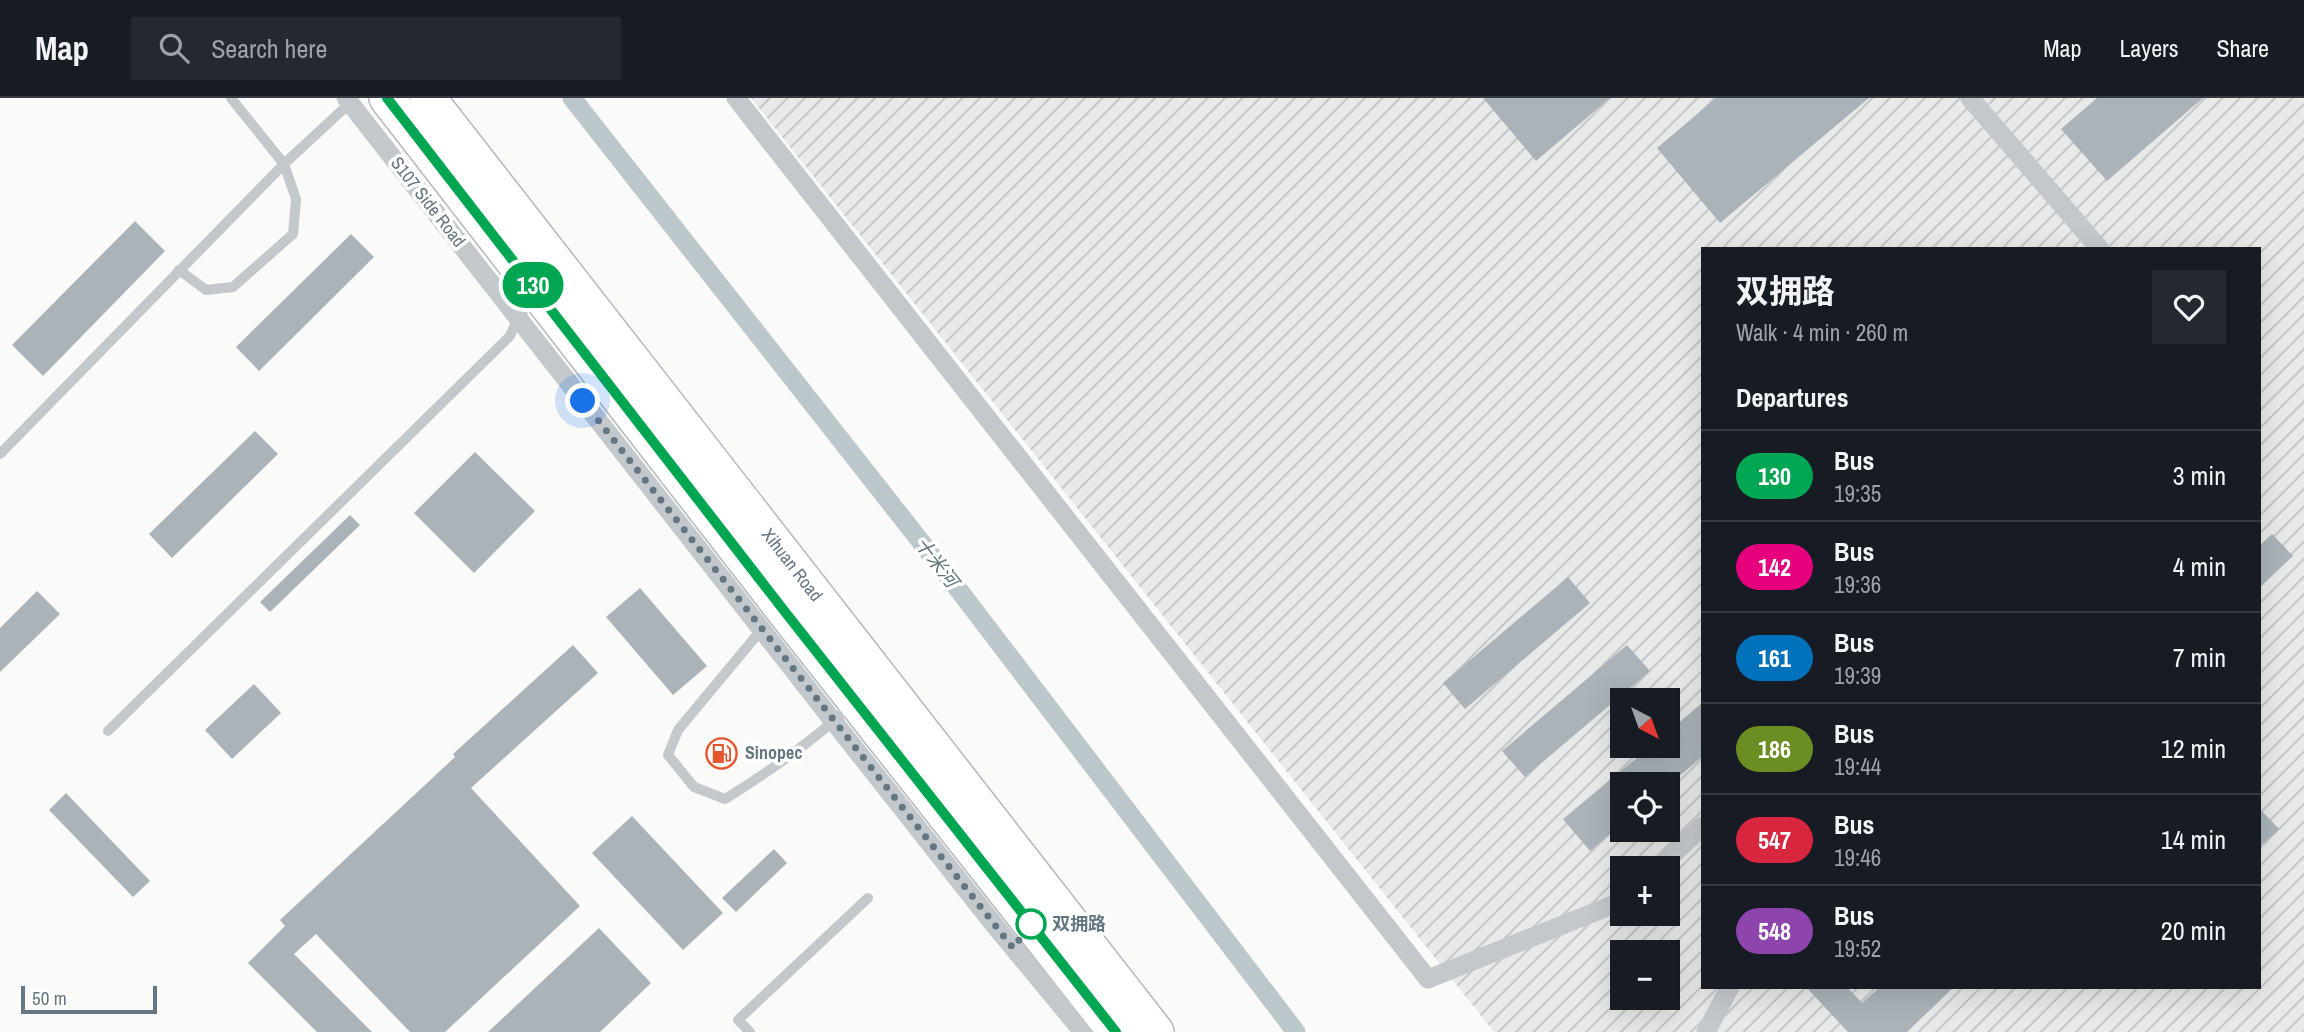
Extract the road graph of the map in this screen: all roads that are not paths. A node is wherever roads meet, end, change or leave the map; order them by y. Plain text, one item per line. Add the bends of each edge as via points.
1 (231, 98) edge
2 (387, 98) edge
3 (428, 98) edge
4 (736, 98) edge
5 (1970, 98) edge
6 (350, 100) edge
7 (284, 164) junction
8 (2098, 247) edge
9 (179, 270) junction
10 (528, 304) junction
11 (0, 453) edge
12 (772, 618) junction
13 (844, 712) junction
14 (108, 731) dead end
15 (1701, 828) edge
16 (1671, 856) edge
17 (868, 898) dead end
18 (1610, 906) edge
19 (1729, 989) edge
20 (1139, 1027) edge
21 (750, 1032) edge
22 (1083, 1032) edge
23 (1706, 1032) edge

1 - 7 lane
2 - 10 highway, Xihuan Road
3 - 20 highway, Xihuan Road
4 - 18 street via 1427,979
5 - 8 street
6 - 7 lane
6 - 10 street, S107 Side Road
7 - 9 lane
7 - 9 lane via 296,199 293,234 233,287 206,290
9 - 11 lane
10 - 12 highway, Xihuan Road
10 - 14 lane via 510,336
12 - 13 highway, Xihuan Road
12 - 13 lane via 678,730 668,755 694,787 725,799 771,770
13 - 20 highway, Xihuan Road
13 - 22 street via 996,927
15 - 16 street
17 - 21 lane via 738,1020
19 - 23 street

